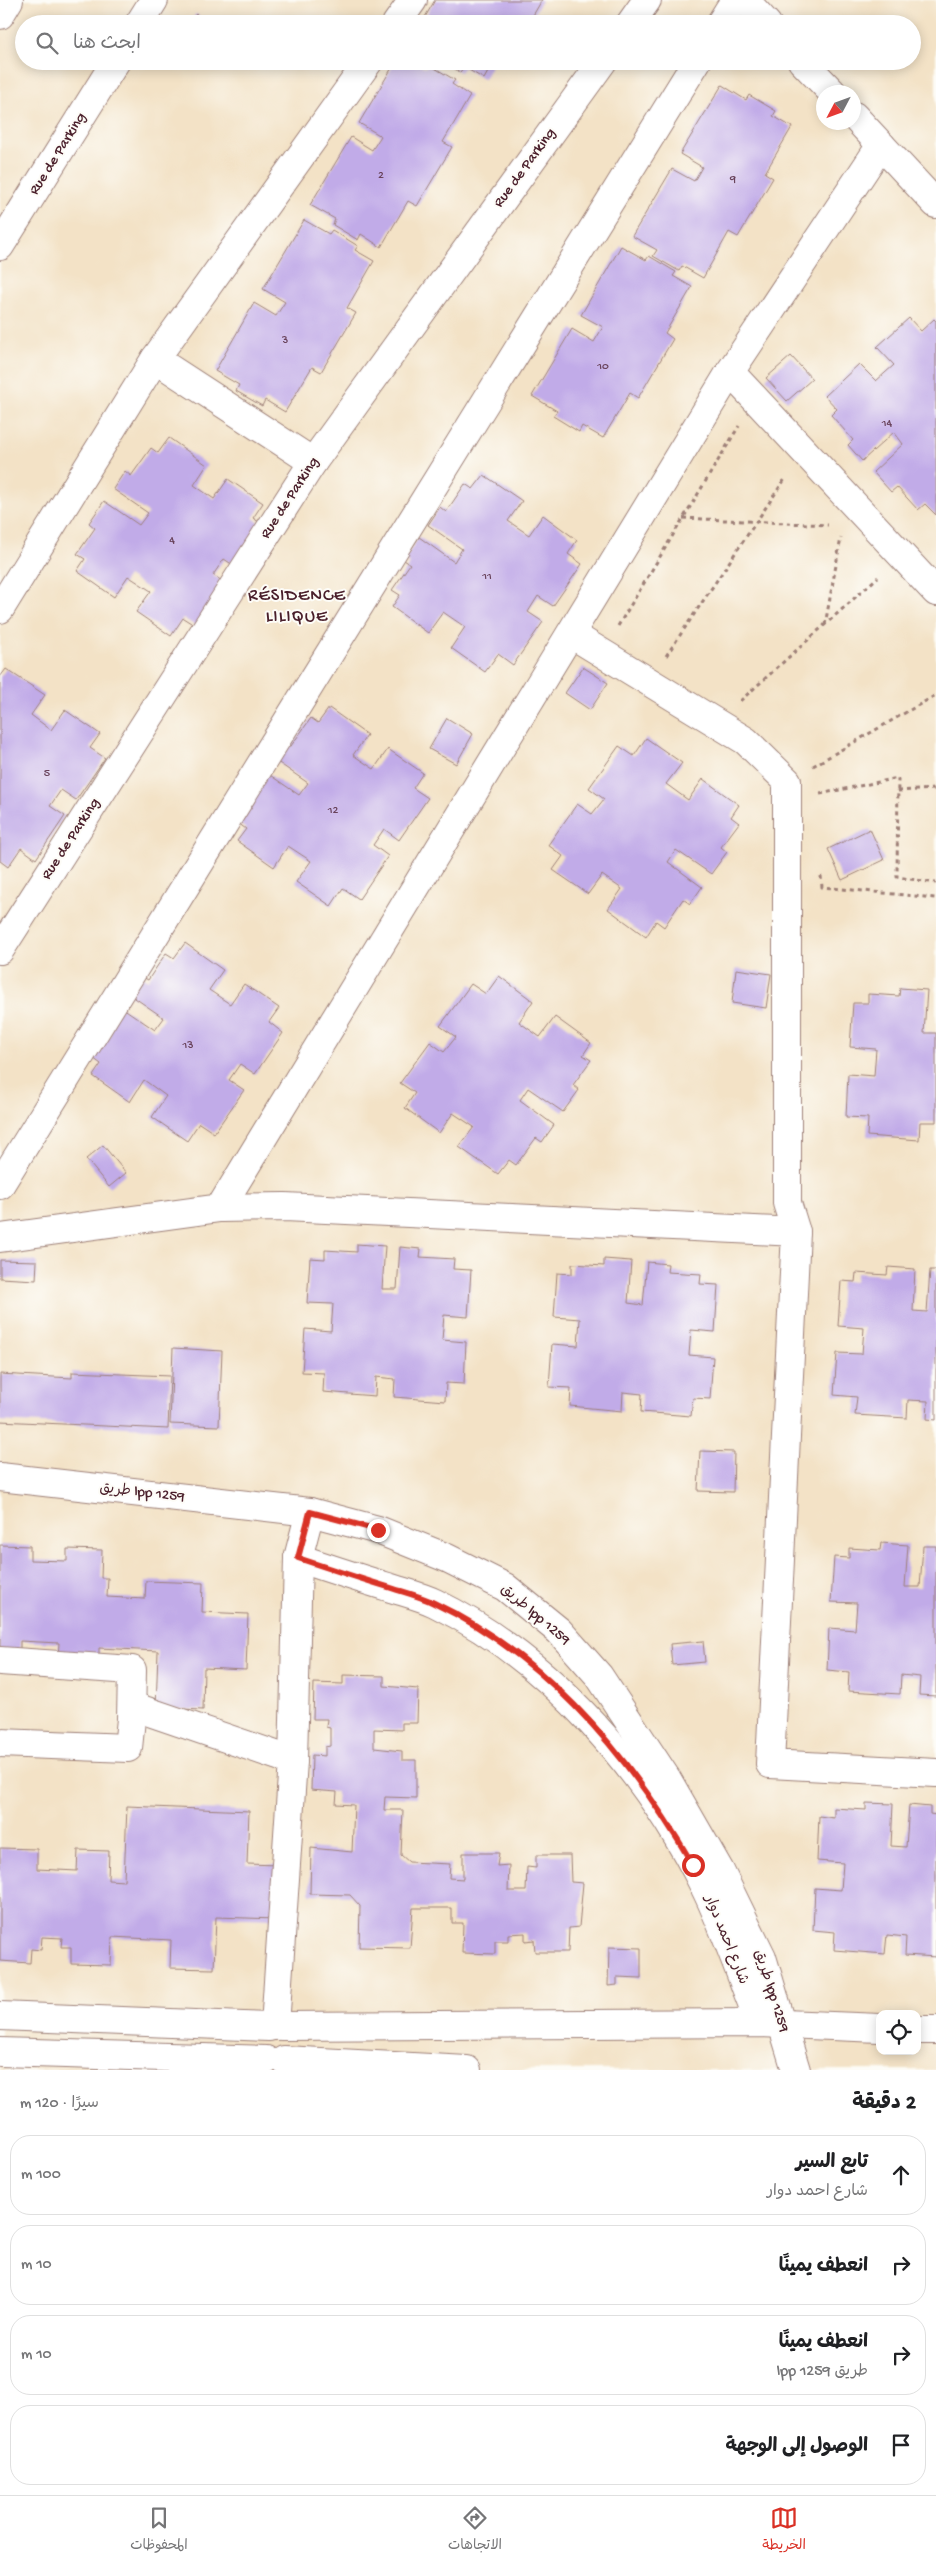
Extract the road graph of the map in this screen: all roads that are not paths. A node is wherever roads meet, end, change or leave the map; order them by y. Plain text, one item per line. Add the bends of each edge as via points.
1 (9, 0) edge
2 (154, 0) edge
3 (413, 0) edge
4 (647, 0) edge
5 (735, 0) edge
6 (745, 0) edge
7 (0, 15) edge
8 (145, 15) edge
9 (402, 15) edge
10 (636, 15) edge
11 (726, 15) edge
12 (759, 15) edge
13 (110, 70) edge
14 (363, 70) edge
15 (596, 70) edge
16 (691, 70) edge
17 (811, 70) edge
18 (825, 85) edge
19 (861, 124) edge
20 (881, 145) junction
21 (936, 204) edge
22 (0, 246) edge
23 (155, 359) junction
24 (730, 372) junction
25 (313, 462) junction
26 (936, 592) edge
27 (0, 609) edge
28 (570, 634) junction
29 (3, 940) edge
30 (0, 1185) edge
31 (220, 1208) junction
32 (796, 1232) junction
33 (0, 1238) edge
34 (0, 1477) edge
35 (310, 1512) junction
36 (298, 1558) junction
37 (0, 1661) edge
38 (132, 1706) junction
39 (0, 1743) edge
40 (293, 1761) junction
41 (936, 1772) edge
42 (0, 2016) edge
43 (771, 2024) junction
44 (275, 2026) junction
45 (876, 2028) edge
46 (921, 2030) edge
47 (936, 2030) edge
48 (0, 2052) edge
49 (274, 2063) edge
50 (467, 2070) edge
51 (796, 2070) edge

1 - 7 main road
2 - 8 main road
3 - 9 main road
4 - 10 main road
5 - 11 main road
6 - 12 main road
13 - 22 main road, Rue de Parking
14 - 23 main road
15 - 25 main road, Rue de Parking
16 - 30 main road
17 - 18 main road
19 - 20 main road
20 - 21 main road
20 - 24 main road
23 - 25 main road
23 - 27 main road
24 - 26 main road
24 - 28 main road
25 - 29 main road, Rue de Parking
28 - 31 main road
28 - 32 main road via 746,741 787,781 787,1203
31 - 32 main road via 295,1208
31 - 33 main road
32 - 41 main road via 770,1764
34 - 35 main road, طريق lpp 1259
35 - 36 main road
35 - 43 main road, طريق lpp 1259 via 378,1530 447,1558 505,1587 559,1631 598,1676 629,1719 720,1871 762,1957
36 - 40 main road
36 - 43 main road, شارع احمد دوار via 432,1602 471,1622 531,1664 572,1704 646,1790 689,1858
37 - 38 main road via 132,1670
38 - 39 main road via 128,1748
38 - 40 main road
40 - 44 main road
42 - 44 main road
43 - 44 main road
43 - 45 main road
43 - 51 main road, طريق lpp 1259
44 - 49 main road via 286,2029 293,2038 292,2050
46 - 47 main road
48 - 49 main road
49 - 50 main road

